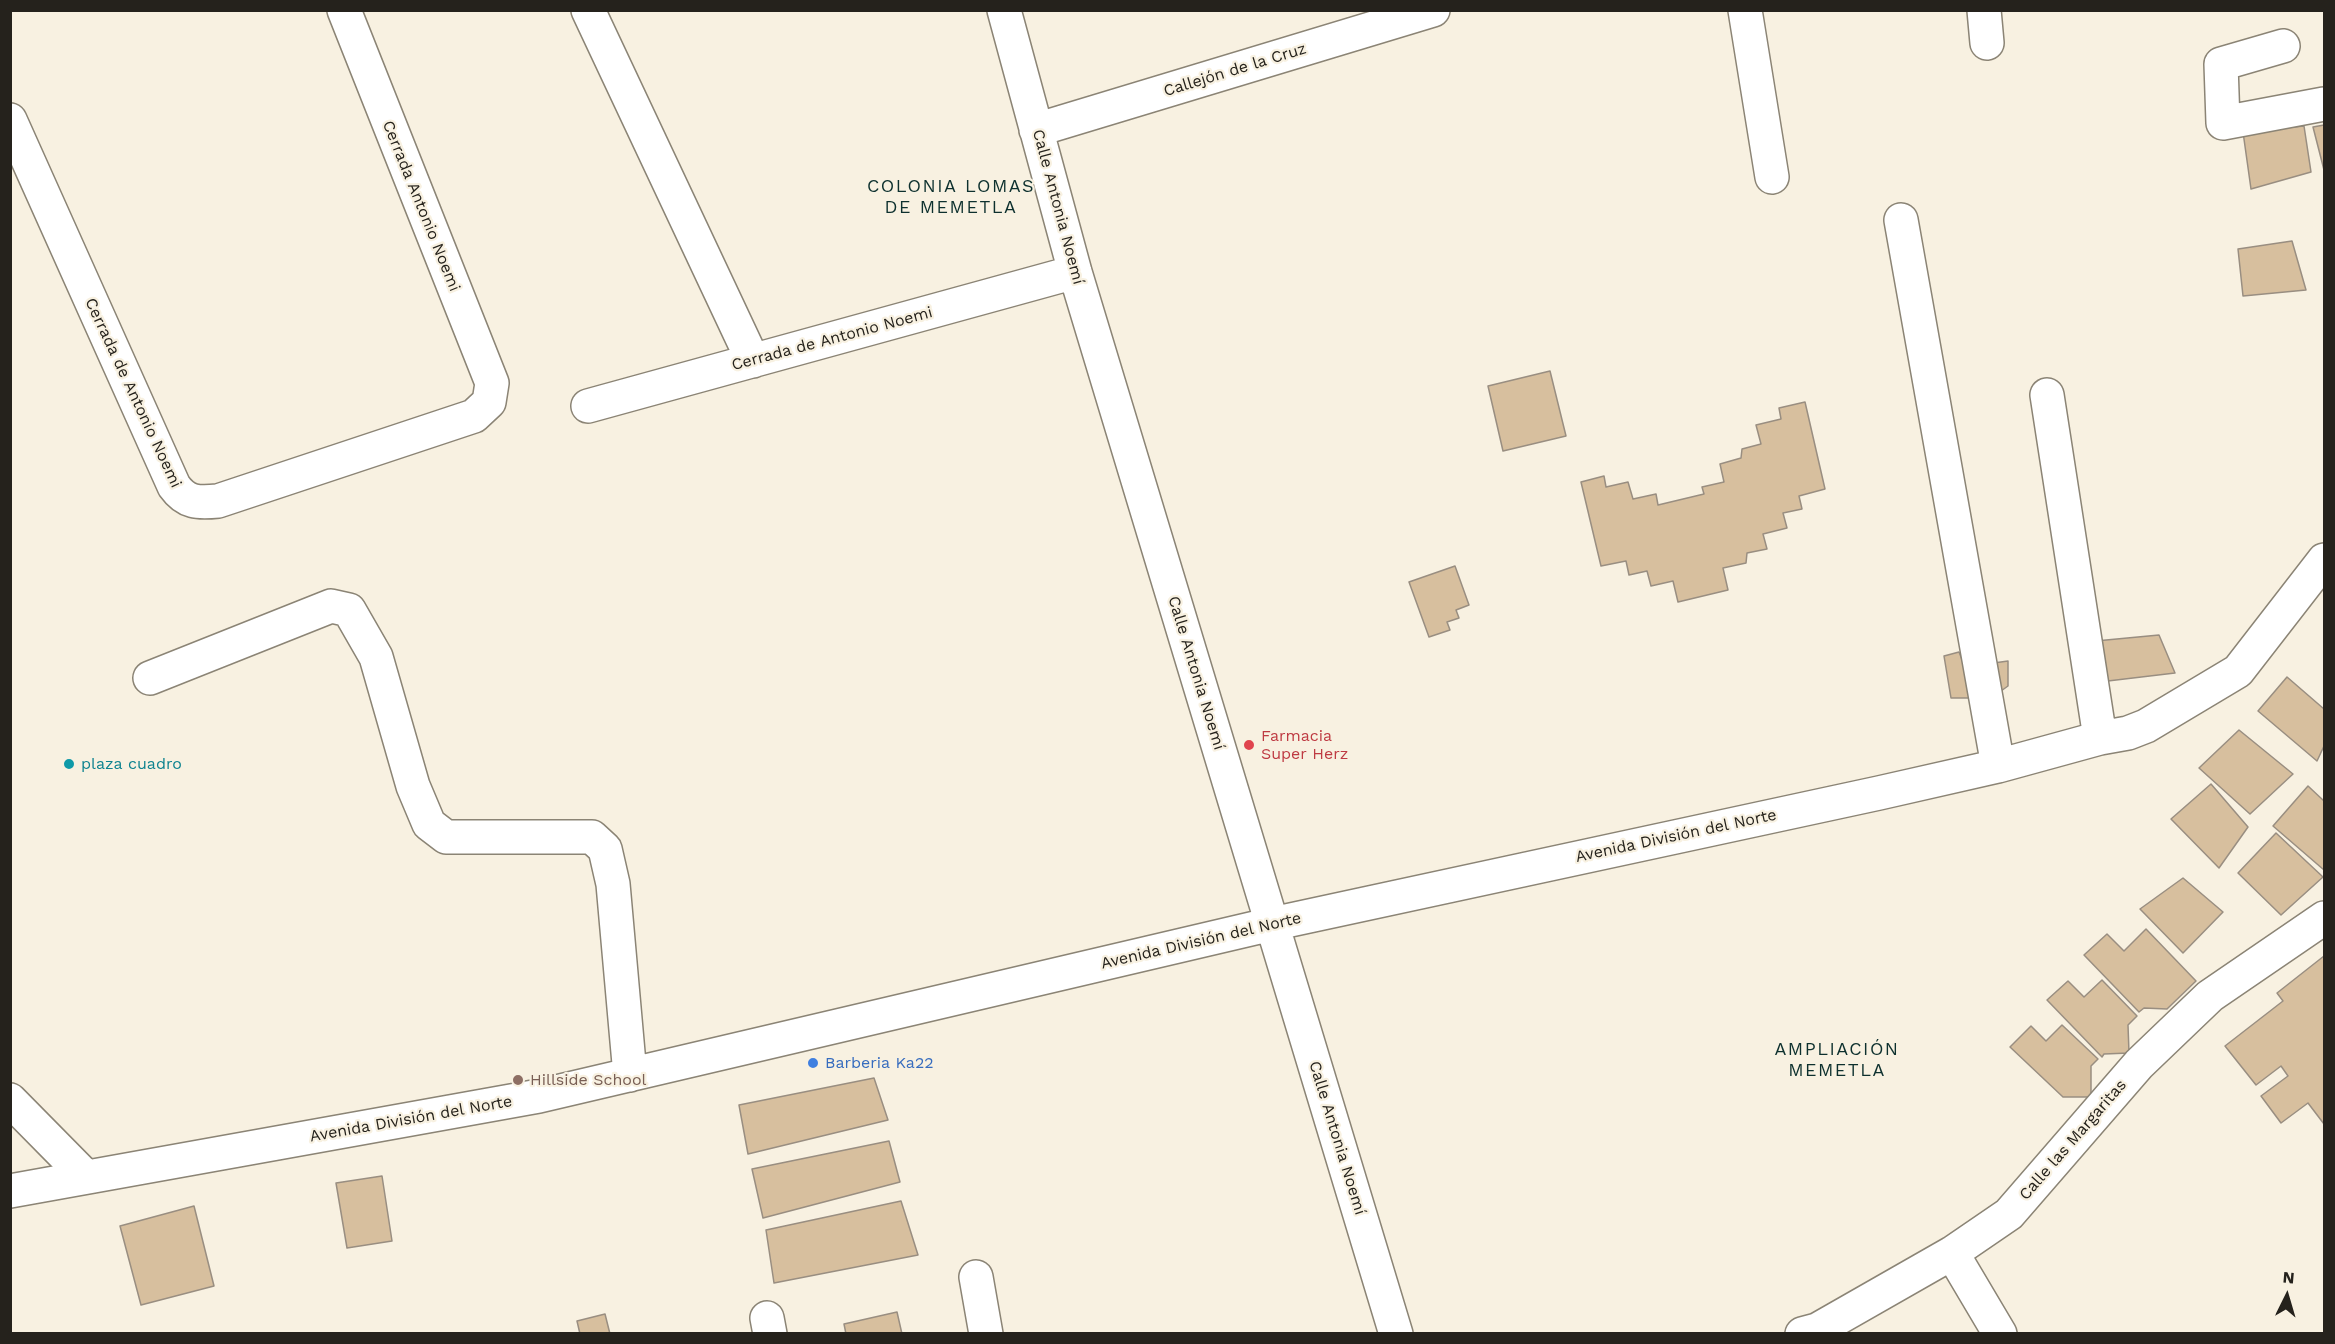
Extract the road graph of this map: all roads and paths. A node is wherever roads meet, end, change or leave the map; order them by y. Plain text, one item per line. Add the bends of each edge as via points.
1 (344, 10) edge
2 (588, 10) edge
3 (1004, 10) edge
4 (1433, 10) edge
5 (1745, 10) edge
6 (1984, 10) edge
7 (1392, 17) edge
8 (1987, 43) dead end
9 (2283, 46) dead end
10 (2325, 104) edge
11 (10, 120) edge
12 (1036, 130) junction
13 (1772, 177) dead end
14 (1901, 220) dead end
15 (1075, 272) junction
16 (753, 361) junction
17 (2047, 394) dead end
18 (489, 402) joint
19 (588, 406) dead end
20 (2325, 560) edge
21 (150, 678) dead end
22 (2100, 738) junction
23 (1998, 766) junction
24 (2325, 918) edge
25 (1272, 924) junction
26 (630, 1075) junction
27 (10, 1100) edge
28 (86, 1177) junction
29 (10, 1191) edge
30 (1952, 1253) junction
31 (976, 1277) dead end
32 (1812, 1332) edge
33 (986, 1334) edge
34 (1396, 1334) edge
35 (2000, 1334) edge

1 - 18 street, Cerrada Antonio Noemi via 492,383
2 - 16 street
3 - 12 street, Calle Antonia Noemí
4 - 7 street, Callejón de la Cruz
5 - 13 street
6 - 8 street
7 - 12 street, Callejón de la Cruz
9 - 10 street via 2221,64 2223,123
11 - 18 street, Cerrada de Antonio Noemi via 181,496 196,503 218,501 474,416
12 - 15 street, Calle Antonia Noemí
14 - 23 street
15 - 16 street, Cerrada de Antonio Noemi
15 - 25 street, Calle Antonia Noemí
16 - 19 street, Cerrada de Antonio Noemi
17 - 22 street
20 - 22 street, Avenida División del Norte via 2238,671 2146,726
21 - 26 street via 331,606 350,610 376,657 413,786 429,824 446,837 592,837 604,849 613,884
22 - 23 street, Avenida División del Norte
23 - 25 street, Avenida División del Norte
24 - 30 street, Calle las Margaritas via 2210,996 2139,1064 2008,1214
25 - 26 street, Avenida División del Norte
25 - 34 street, Calle Antonia Noemí
26 - 28 street, Avenida División del Norte via 539,1096
27 - 28 street
28 - 29 street, Avenida División del Norte
30 - 32 street, Calle las Margaritas
30 - 35 street
31 - 33 street

